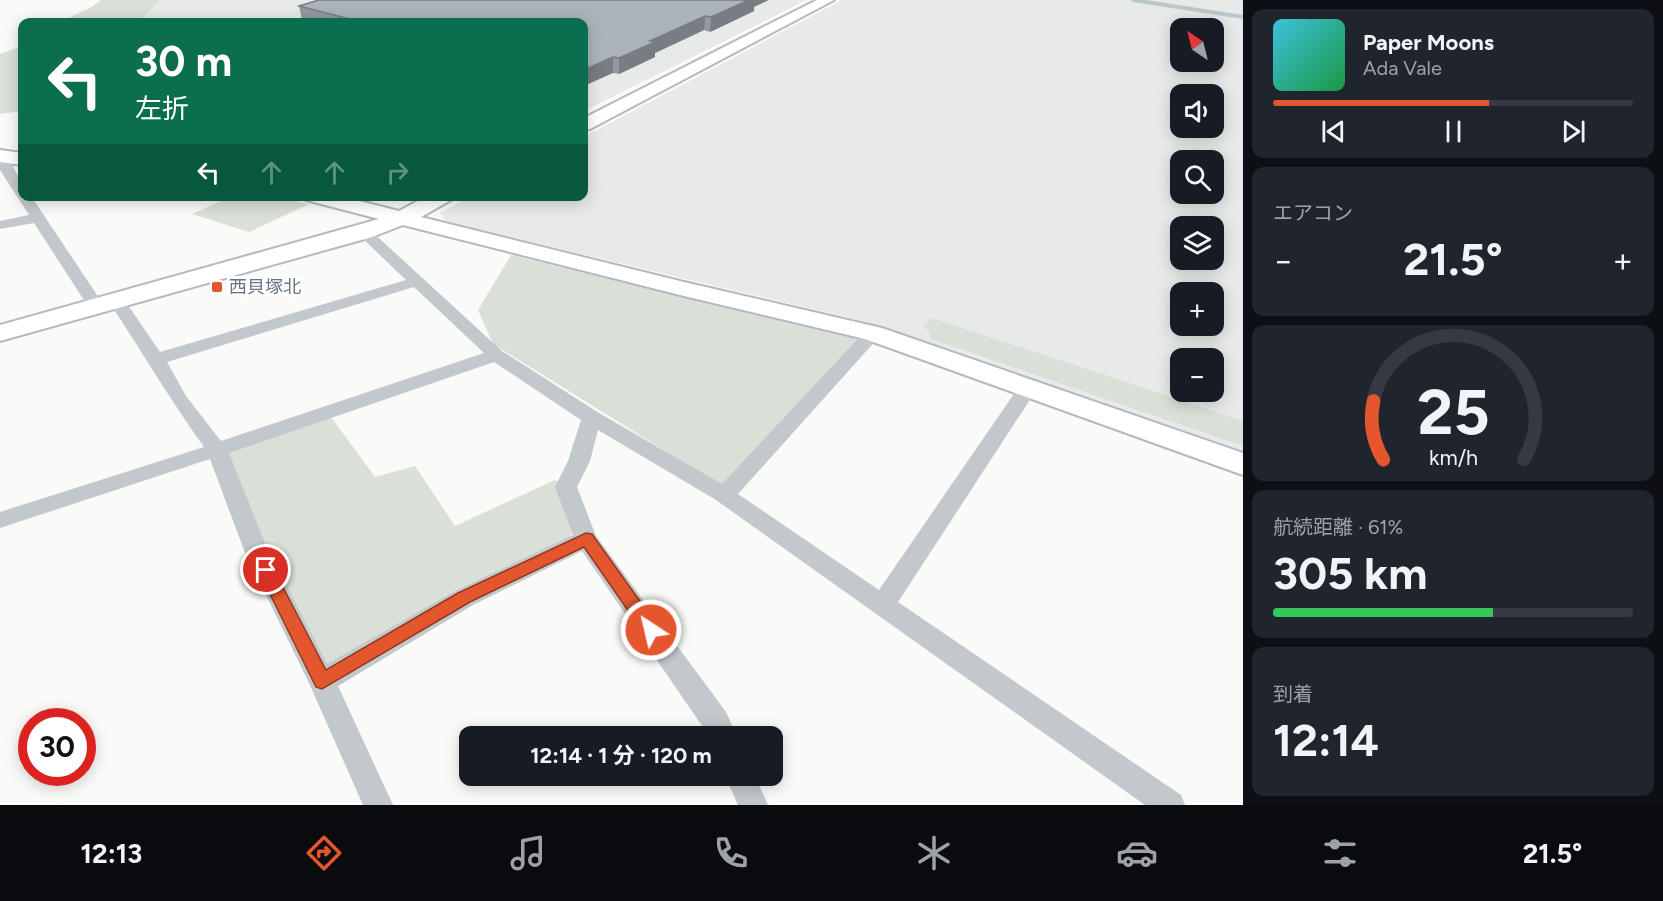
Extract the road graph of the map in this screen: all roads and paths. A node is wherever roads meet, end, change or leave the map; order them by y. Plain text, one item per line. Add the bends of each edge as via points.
1 (827, 0) edge
2 (588, 123) edge
3 (1, 156) edge
4 (18, 158) edge
5 (18, 188) edge
6 (26, 201) edge
7 (332, 201) edge
8 (434, 201) edge
9 (37, 218) junction
10 (400, 219) junction
11 (0, 225) edge
12 (364, 232) junction
13 (415, 282) junction
14 (107, 304) junction
15 (0, 333) edge
16 (873, 333) junction
17 (496, 355) junction
18 (156, 359) junction
19 (1027, 389) junction
20 (592, 418) junction
21 (217, 450) junction
22 (1243, 464) edge
23 (724, 495) junction
24 (0, 520) edge
25 (586, 539) junction
26 (883, 604) junction
27 (322, 681) junction
28 (718, 726) edge
29 (744, 786) edge
30 (378, 805) edge
31 (753, 805) edge
32 (1170, 805) edge

1 - 2 street
3 - 4 street
3 - 5 street
6 - 9 street
7 - 10 street
8 - 10 street
9 - 11 street
9 - 14 street
10 - 12 street
10 - 16 street
12 - 13 street
12 - 14 street
13 - 17 street
13 - 18 street
14 - 15 street
14 - 18 street
16 - 19 street
16 - 23 street
17 - 20 street
17 - 21 street
18 - 21 street via 178,398
19 - 22 street
19 - 26 street
20 - 23 street
20 - 25 street via 566,488
21 - 24 street
21 - 27 street via 256,550
23 - 26 street
25 - 27 street via 464,598
25 - 28 street
26 - 32 street
27 - 30 street
29 - 31 street

